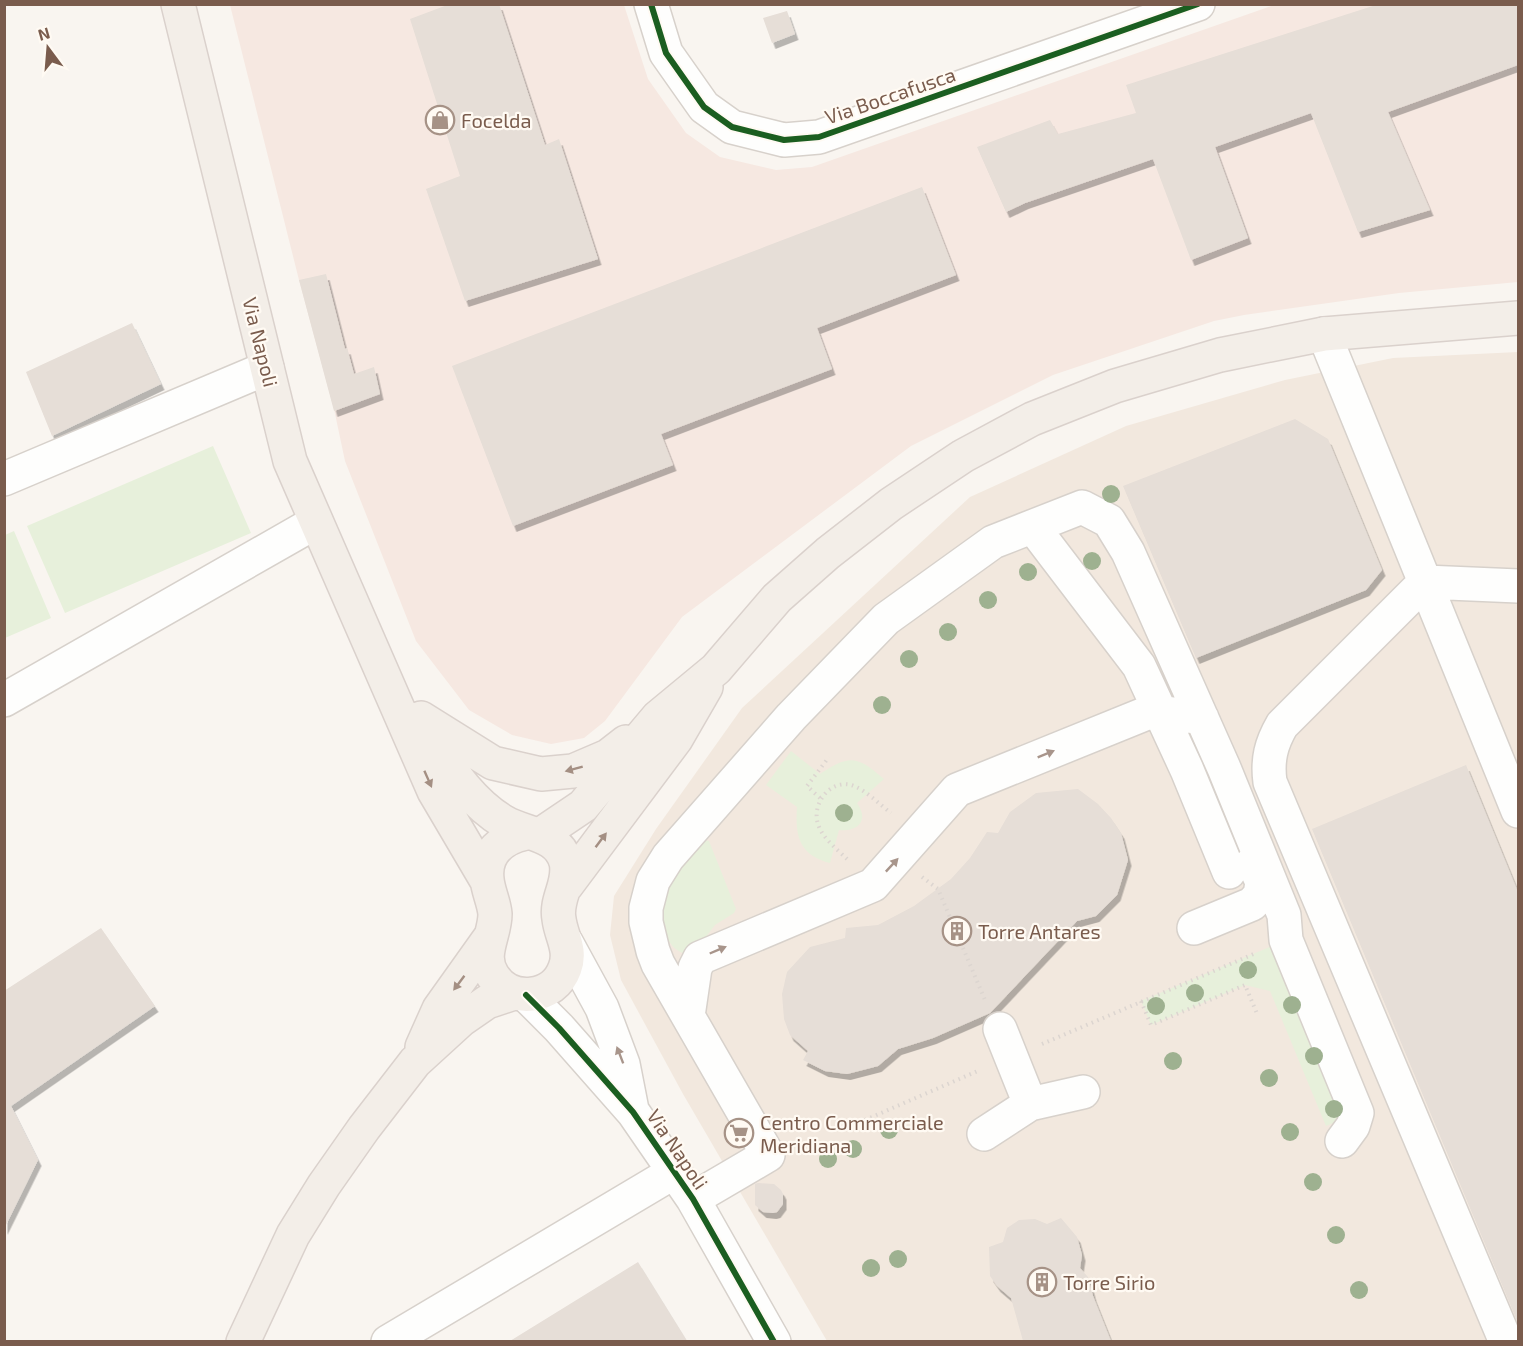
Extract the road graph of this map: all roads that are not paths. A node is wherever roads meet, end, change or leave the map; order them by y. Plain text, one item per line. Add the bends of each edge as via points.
1 (178, 4) edge
2 (651, 4) edge
3 (1198, 4) edge
4 (1518, 318) edge
5 (1324, 334) junction
6 (267, 368) junction
7 (4, 479) edge
8 (316, 522) junction
9 (1033, 527) junction
10 (1425, 582) junction
11 (1518, 586) edge
12 (380, 668) junction
13 (716, 669) junction
14 (4, 700) edge
15 (411, 711) junction
16 (658, 717) junction
17 (1202, 718) junction
18 (1188, 770) junction
19 (1518, 811) edge
20 (533, 834) junction
21 (1229, 872) dead end
22 (487, 882) junction
23 (566, 886) junction
24 (1194, 928) dead end
25 (491, 935) junction
26 (566, 942) junction
27 (520, 994) junction
28 (688, 1016) junction
29 (993, 1016) road end
30 (415, 1062) junction
31 (1083, 1092) dead end
32 (1030, 1104) junction
33 (633, 1112) junction
34 (984, 1134) dead end
35 (1342, 1141) dead end
36 (674, 1172) junction
37 (693, 1199) junction
38 (243, 1341) edge
39 (387, 1341) edge
40 (774, 1341) edge
41 (1506, 1341) edge

1 - 6 main road, Via Napoli
2 - 3 street, Via Boccafusca via 666,53 704,107 732,127 784,140 819,137
4 - 5 main road
5 - 10 street
5 - 13 main road via 1220,355 1115,386 1032,419 963,456 891,504 828,553 777,598
6 - 7 street
6 - 8 main road, Via Napoli via 290,461
8 - 12 main road, Via Napoli
8 - 14 street
9 - 17 street via 1074,496 1109,521 1128,552
9 - 18 street via 1138,666
9 - 28 street via 993,542 886,619 791,717 668,857 653,881 646,922 658,964
10 - 11 street
10 - 19 street
10 - 41 street via 1282,725 1274,739 1268,767 1270,782
12 - 15 main road, Via Napoli
12 -> 22 main road, Via Napoli via 434,791
13 - 16 main road
23 -> 13 main road via 676,740
16 -> 15 main road via 608,756 573,771 541,774 493,763
15 - 20 main road, Via Napoli via 464,788 504,822
16 - 20 main road via 583,806
28 -> 17 street via 700,958 873,885 957,790 1152,711
17 - 35 street via 1284,915 1286,940 1357,1113
18 - 21 street
18 - 24 street via 1222,788 1262,882 1260,896 1252,904
20 - 22 main road via 512,836 500,843 491,854
20 - 23 main road, Via Napoli via 551,841 560,850 566,861
22 - 25 main road via 495,916
23 - 26 main road via 559,898 558,914
25 - 27 main road via 487,962 492,976 502,986
25 -> 30 main road via 439,1009
26 - 27 main road via 566,968 560,979 539,993
33 -> 26 street, Via Napoli via 623,1064 602,1008
27 - 30 main road via 487,1002
27 - 33 street, Via Napoli via 559,1028
28 - 37 street via 768,1155
29 - 32 street
30 - 38 main road via 364,1128 299,1225
31 - 32 street
32 - 34 street
33 - 36 street, Via Napoli
36 - 37 street, Via Napoli
36 - 39 street
37 - 40 street, Via Napoli

